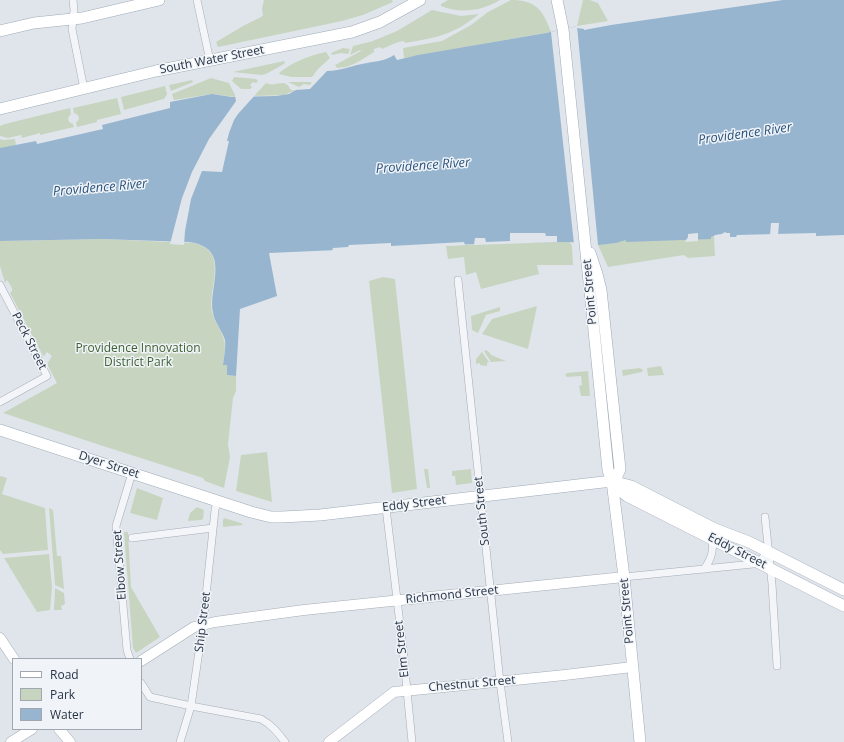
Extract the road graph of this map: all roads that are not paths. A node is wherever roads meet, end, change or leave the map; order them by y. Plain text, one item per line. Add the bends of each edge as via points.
1 (72, 0) edge
2 (159, 0) edge
3 (197, 0) edge
4 (420, 0) edge
5 (557, 0) edge
6 (565, 0) edge
7 (405, 4) edge
8 (73, 20) junction
9 (563, 29) junction
10 (0, 31) edge
11 (210, 60) junction
12 (84, 89) junction
13 (0, 109) edge
14 (458, 280) dead end
15 (0, 285) edge
16 (0, 402) edge
17 (0, 430) edge
18 (132, 473) junction
19 (612, 481) junction
20 (480, 496) junction
21 (218, 501) junction
22 (386, 508) junction
23 (765, 517) dead end
24 (213, 528) junction
25 (132, 538) dead end
26 (710, 538) junction
27 (768, 552) junction
28 (758, 562) junction
29 (770, 568) junction
30 (704, 569) junction
31 (624, 577) junction
32 (844, 590) edge
33 (491, 591) junction
34 (396, 600) junction
35 (843, 605) edge
36 (203, 624) junction
37 (0, 638) edge
38 (13, 658) edge
39 (130, 658) edge
40 (142, 660) edge
41 (777, 666) dead end
42 (632, 667) junction
43 (500, 682) junction
44 (142, 685) edge
45 (406, 690) junction
46 (191, 706) junction
47 (30, 730) edge
48 (60, 730) edge
49 (11, 742) edge
50 (70, 742) edge
51 (180, 742) edge
52 (284, 742) edge
53 (329, 742) edge
54 (412, 742) edge
55 (508, 742) edge
56 (640, 742) edge

1 - 8 street
2 - 8 main road
3 - 11 street
4 - 7 main road, South Water Street
5 - 9 main road
6 - 9 main road
7 - 11 main road, South Water Street via 380,22 352,32
8 - 10 main road via 34,23
8 - 12 street via 72,29
9 - 19 main road, Point Street via 586,246 594,263 600,290 620,469
11 - 12 main road, South Water Street
12 - 13 main road, South Water Street
14 - 20 street, South Street
15 - 16 street, Peck Street via 47,376
17 - 18 main road, Dyer Street
18 - 21 main road, Dyer Street
18 - 39 street, Elbow Street via 116,526
19 - 20 main road, Eddy Street
19 - 26 main road, Eddy Street via 627,496
19 - 27 main road, Eddy Street via 631,486 715,529 744,539
19 - 31 main road, Point Street
20 - 22 main road, Eddy Street
20 - 33 street, South Street
21 - 22 main road, Eddy Street via 251,512 282,518
21 - 24 street, Ship Street
22 - 34 street, Elm Street
23 - 27 street
24 - 25 street
24 - 36 street, Ship Street
26 - 28 main road, Eddy Street
26 - 30 street via 712,554
27 - 28 street
27 - 29 street
27 - 32 main road, Eddy Street
28 - 29 main road, Eddy Street
28 - 30 street, Richmond Street
29 - 35 main road, Eddy Street
29 - 41 street
30 - 31 street, Richmond Street
31 - 33 street, Richmond Street
31 - 42 main road, Point Street
33 - 34 street, Richmond Street
33 - 43 street, South Street
34 - 36 street, Richmond Street
34 - 45 street, Elm Street
36 - 40 street, Richmond Street via 194,627
36 - 46 street, Ship Street
37 - 38 street
42 - 43 street, Chestnut Street
42 - 56 main road, Point Street
43 - 45 street, Chestnut Street
43 - 55 street, South Street
44 - 46 street via 150,697
45 - 53 street, Chestnut Street via 394,692
45 - 54 street, Elm Street
46 - 51 street, Ship Street
46 - 52 street via 261,719 268,723
47 - 49 street
48 - 50 street

